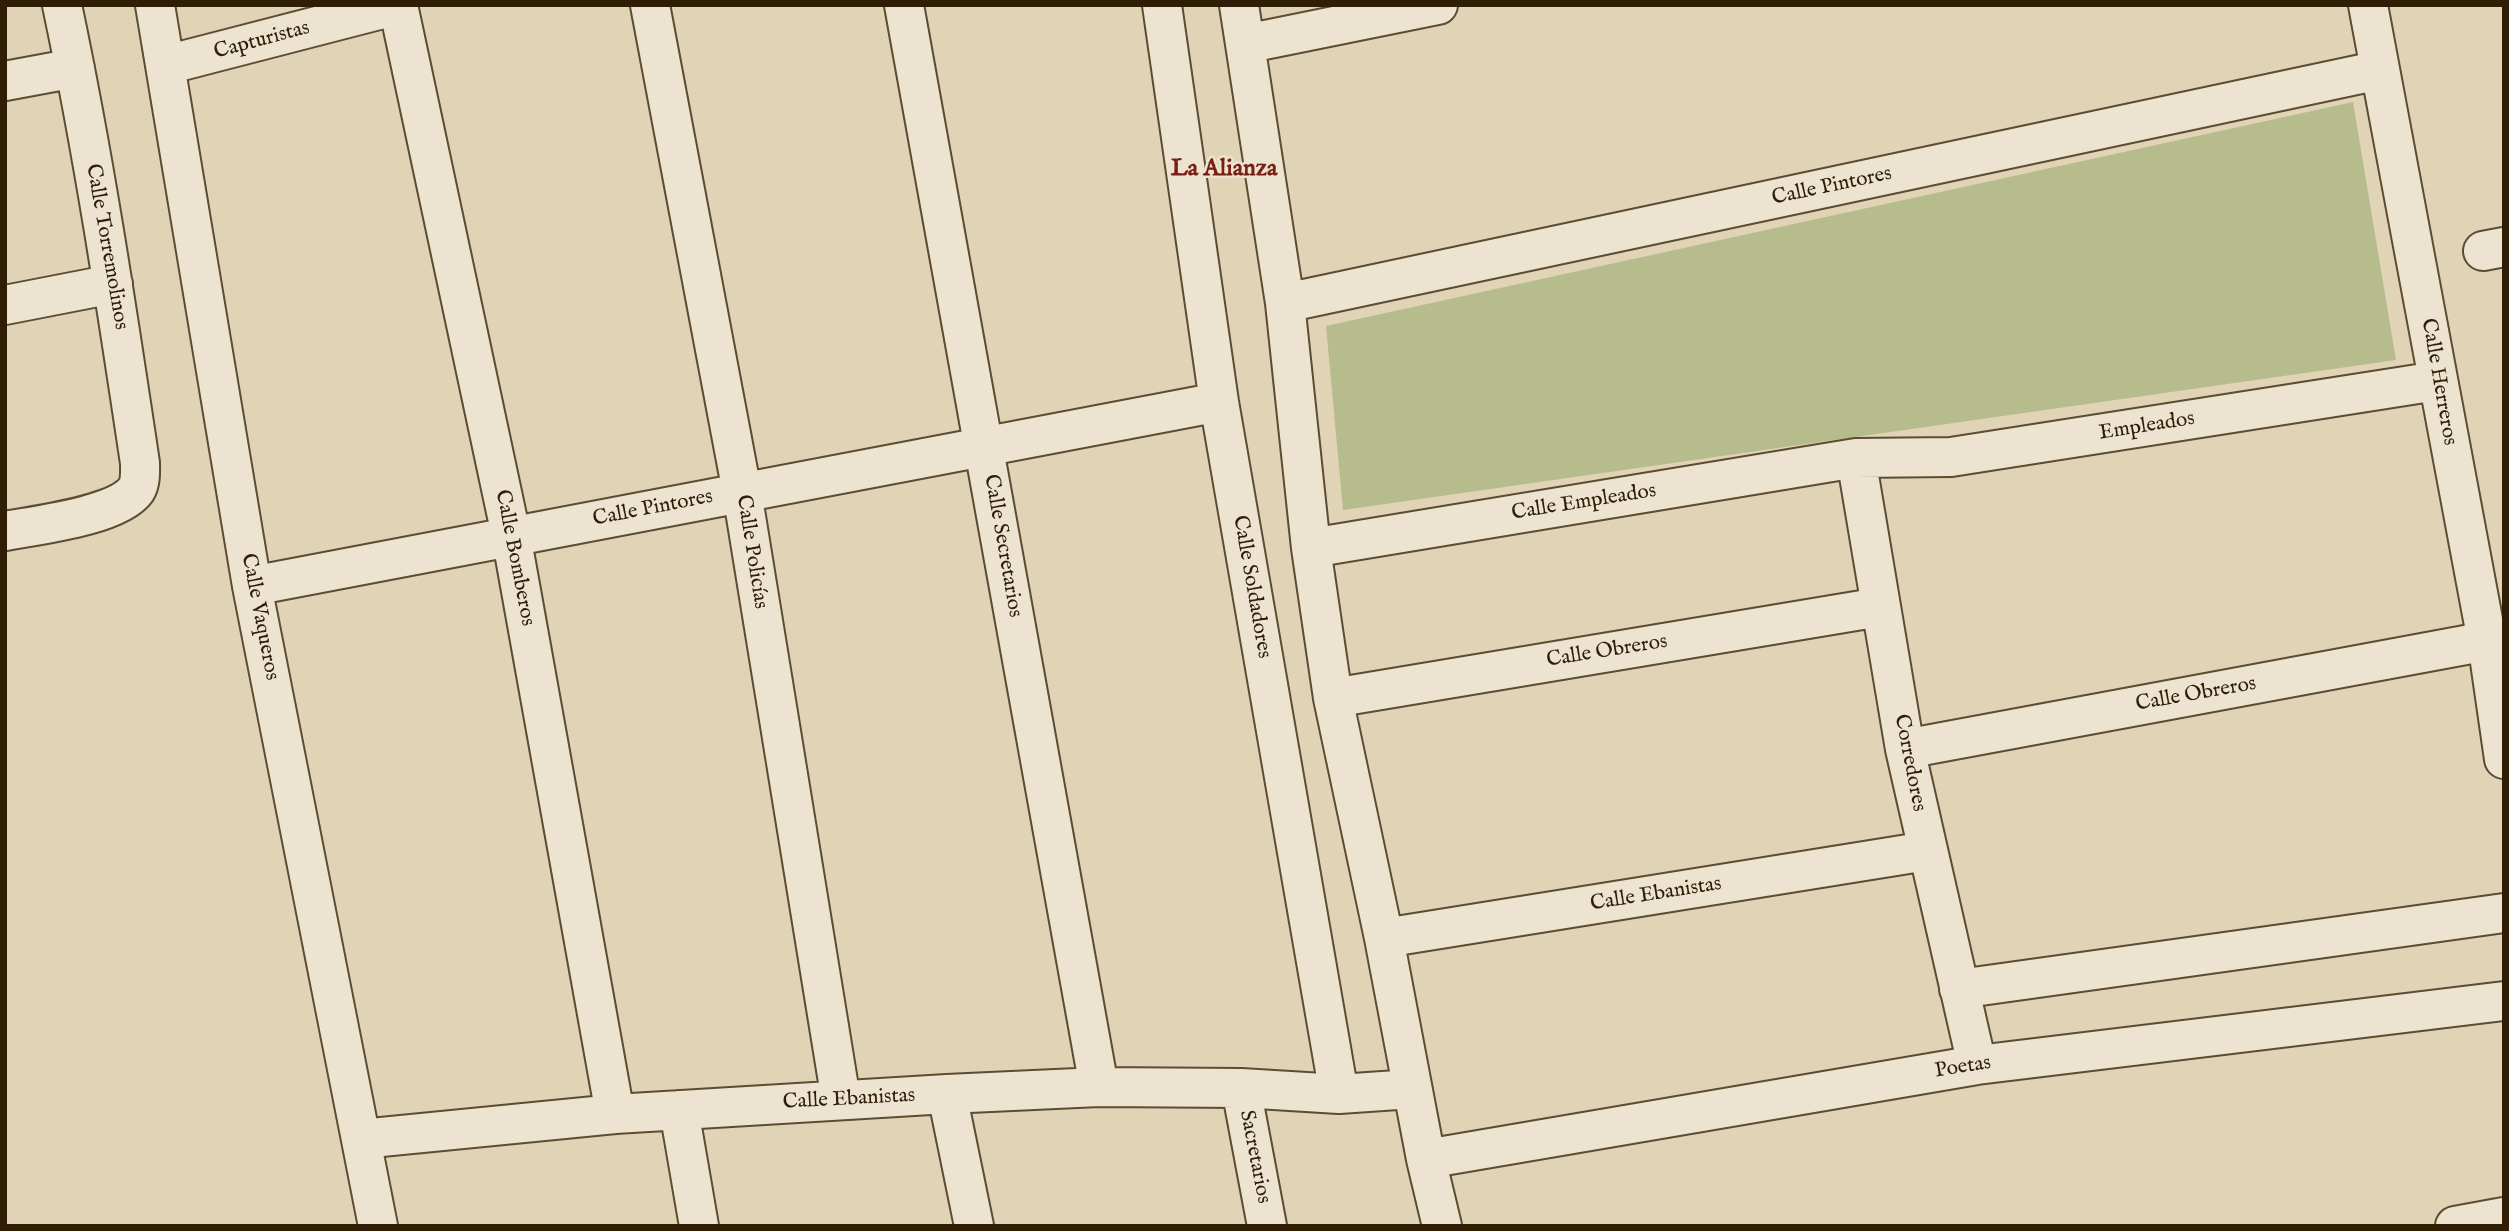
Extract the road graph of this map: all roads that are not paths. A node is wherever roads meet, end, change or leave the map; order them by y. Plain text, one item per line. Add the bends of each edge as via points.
1 (62, 5) edge
2 (155, 5) edge
3 (398, 5) edge
4 (650, 5) edge
5 (904, 5) edge
6 (1163, 5) edge
7 (1239, 5) edge
8 (1438, 5) edge
9 (2368, 5) edge
10 (1245, 44) junction
11 (166, 65) junction
12 (75, 68) junction
13 (2379, 70) junction
14 (5, 81) edge
15 (113, 284) junction
16 (1285, 303) junction
17 (5, 305) edge
18 (2437, 382) junction
19 (1219, 402) junction
20 (984, 446) junction
21 (1856, 458) junction
22 (742, 492) junction
23 (5, 531) edge
24 (511, 535) junction
25 (1311, 548) junction
26 (252, 586) junction
27 (1880, 607) junction
28 (2487, 641) junction
29 (1333, 698) junction
30 (1905, 749) junction
31 (2504, 759) edge
32 (1927, 851) junction
33 (2504, 913) edge
34 (1384, 938) junction
35 (1959, 989) junction
36 (2504, 1001) edge
37 (1977, 1065) junction
38 (1099, 1087) junction
39 (1241, 1088) junction
40 (1412, 1089) junction
41 (947, 1094) junction
42 (1339, 1094) junction
43 (841, 1100) junction
44 (679, 1110) junction
45 (615, 1114) junction
46 (361, 1139) junction
47 (1426, 1159) junction
48 (2504, 1217) edge
49 (378, 1226) edge
50 (699, 1226) edge
51 (974, 1226) edge
52 (1267, 1226) edge
53 (1442, 1226) edge
54 (2455, 1226) edge

1 - 12 street, Calle Torremolinos
2 - 11 street, Calle Vaqueros
3 - 11 street, Capturistas
3 - 24 street, Calle Bomberos
4 - 22 street, Calle Policías
5 - 20 street, Calle Secretarios
6 - 19 street, Calle Soldadores
7 - 10 street
8 - 10 street
9 - 13 street, Calle Herreros
10 - 16 street
11 - 26 street, Calle Vaqueros
12 - 14 street
12 - 15 street, Calle Torremolinos
13 - 16 street, Calle Pintores
13 - 18 street, Calle Herreros
15 - 17 street
15 - 23 street, Calle Torremolinos via 140,463 136,489 90,514
16 - 25 street
18 - 21 street, Empleados via 1951,457
18 - 28 street, Calle Herreros
19 - 20 street, Calle Pintores
19 - 42 street, Calle Soldadores
20 - 22 street, Calle Pintores
20 - 38 street, Calle Secretarios
21 - 25 street, Calle Empleados
21 - 27 street, Corredores
22 - 24 street, Calle Pintores
22 - 43 street, Calle Policías
24 - 26 street, Calle Pintores
24 - 45 street, Calle Bomberos
25 - 29 street
26 - 46 street, Calle Vaqueros
27 - 29 street, Calle Obreros
27 - 30 street, Corredores
28 - 30 street, Calle Obreros
28 - 31 street, Calle Herreros
29 - 34 street
30 - 32 street, Corredores
32 - 34 street, Calle Ebanistas
32 - 35 street, Corredores
33 - 35 street
34 - 40 street
35 - 37 street, Corredores
36 - 37 street, Poetas
37 - 47 street, Poetas
38 - 39 street, Calle Ebanistas
38 - 41 street, Calle Ebanistas
39 - 42 street, Calle Ebanistas
39 - 52 street, Sacretarios
40 - 42 street
40 - 47 street
41 - 43 street, Calle Ebanistas
41 - 51 street
43 - 44 street, Calle Ebanistas
44 - 45 street, Calle Ebanistas
44 - 50 street
45 - 46 street, Calle Ebanistas
46 - 49 street, Calle Vaqueros
47 - 53 street
48 - 54 street

